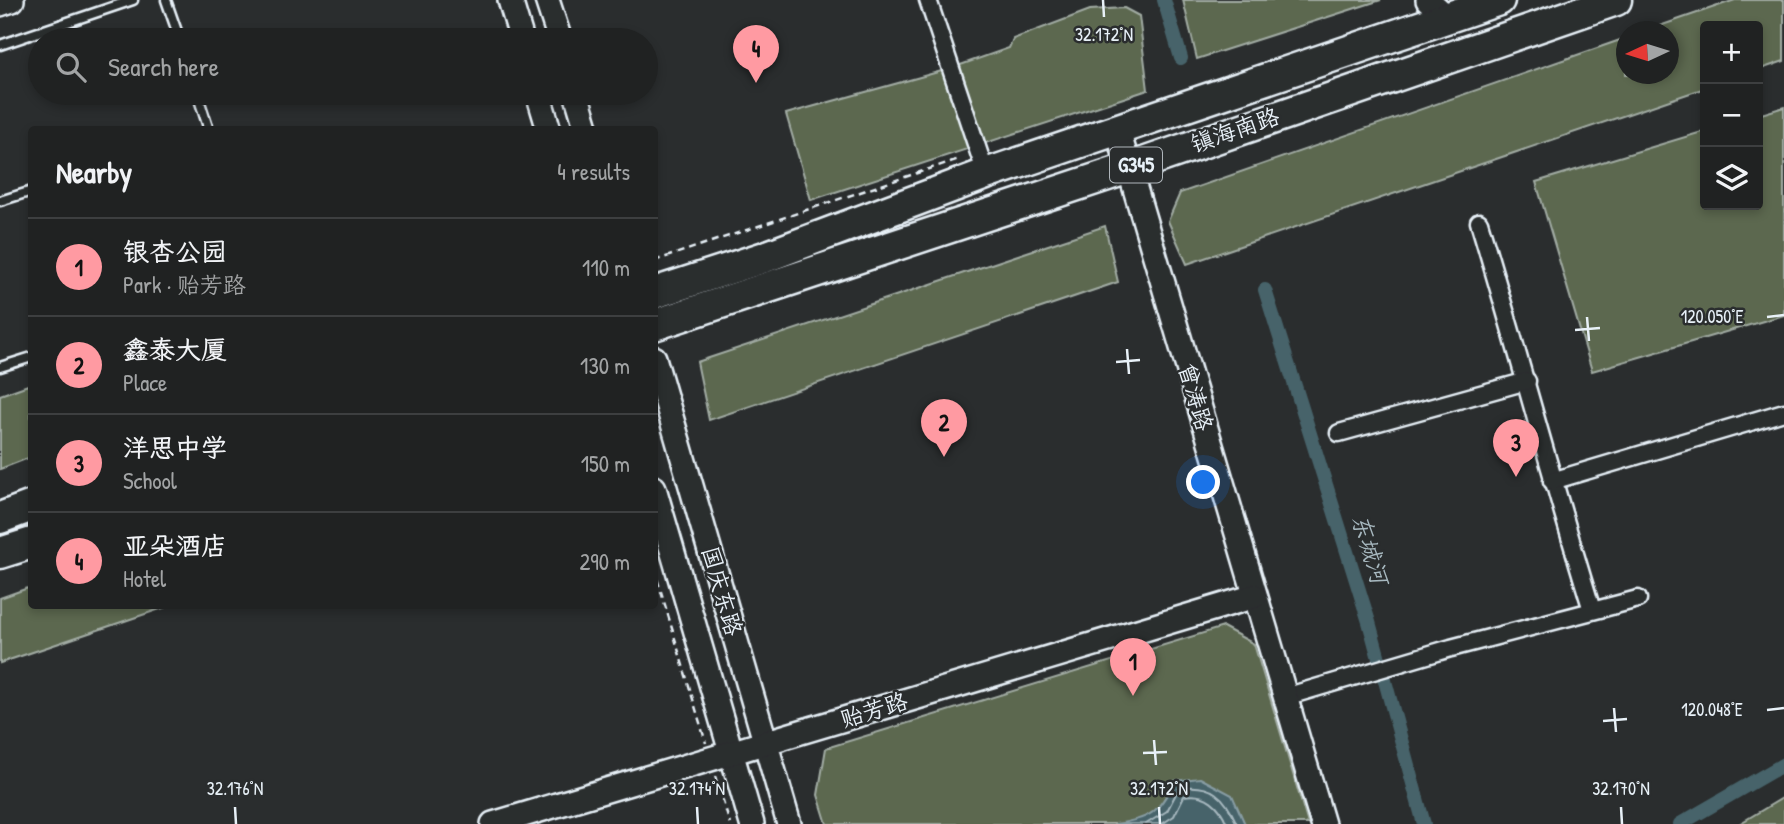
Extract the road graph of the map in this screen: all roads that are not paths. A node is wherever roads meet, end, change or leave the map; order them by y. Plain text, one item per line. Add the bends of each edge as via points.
1 (12, 0) edge
2 (133, 0) edge
3 (166, 0) edge
4 (510, 0) edge
5 (547, 0) edge
6 (928, 0) edge
7 (1499, 0) edge
8 (1616, 0) edge
9 (0, 4) edge
10 (1438, 9) edge
11 (50, 28) edge
12 (176, 28) edge
13 (518, 28) edge
14 (555, 28) edge
15 (28, 36) edge
16 (0, 45) edge
17 (201, 105) edge
18 (542, 105) edge
19 (580, 105) edge
20 (208, 126) edge
21 (548, 126) edge
22 (586, 126) edge
23 (1118, 131) junction
24 (982, 164) junction
25 (1129, 168) junction
26 (28, 192) edge
27 (0, 201) edge
28 (1479, 222) dead end
29 (658, 292) edge
30 (658, 324) edge
31 (28, 358) edge
32 (0, 367) edge
33 (658, 372) edge
34 (1527, 381) junction
35 (1784, 412) edge
36 (1339, 433) dead end
37 (1552, 481) junction
38 (658, 504) edge
39 (28, 507) edge
40 (0, 517) edge
41 (28, 543) edge
42 (0, 553) edge
43 (1255, 596) junction
44 (1638, 599) dead end
45 (1592, 610) junction
46 (1285, 696) junction
47 (766, 743) junction
48 (721, 756) junction
49 (493, 824) edge
50 (752, 824) edge
51 (789, 824) edge
52 (1323, 824) edge

1 - 9 street
2 - 11 lane
3 - 12 lane
4 - 13 street
5 - 14 street
6 - 24 street
7 - 10 highway, 镇海南路 / G345
8 - 25 highway, 镇海南路 / G345
10 - 23 highway, 镇海南路 / G345
15 - 16 lane
17 - 20 lane
18 - 21 street
19 - 22 street
23 - 24 highway, 镇海南路 / G345
23 - 25 street, 曾涛路
24 - 29 highway, 镇海南路 / G345 via 765,257
25 - 30 highway, 镇海南路 / G345
25 - 43 street, 曾涛路
26 - 27 lane
28 - 34 street
31 - 32 lane
33 - 47 street, 国庆东路
34 - 36 street
34 - 37 street
35 - 37 street
37 - 45 street
38 - 48 street, 国庆东路
39 - 40 highway
41 - 42 highway
43 - 46 street, 曾涛路
43 - 47 street, 贻芳路
44 - 45 street
45 - 46 street
46 - 52 street, 曾涛路
47 - 48 street, 贻芳路
47 - 51 street, 国庆东路
48 - 49 street, 贻芳路
48 - 50 street, 国庆东路

